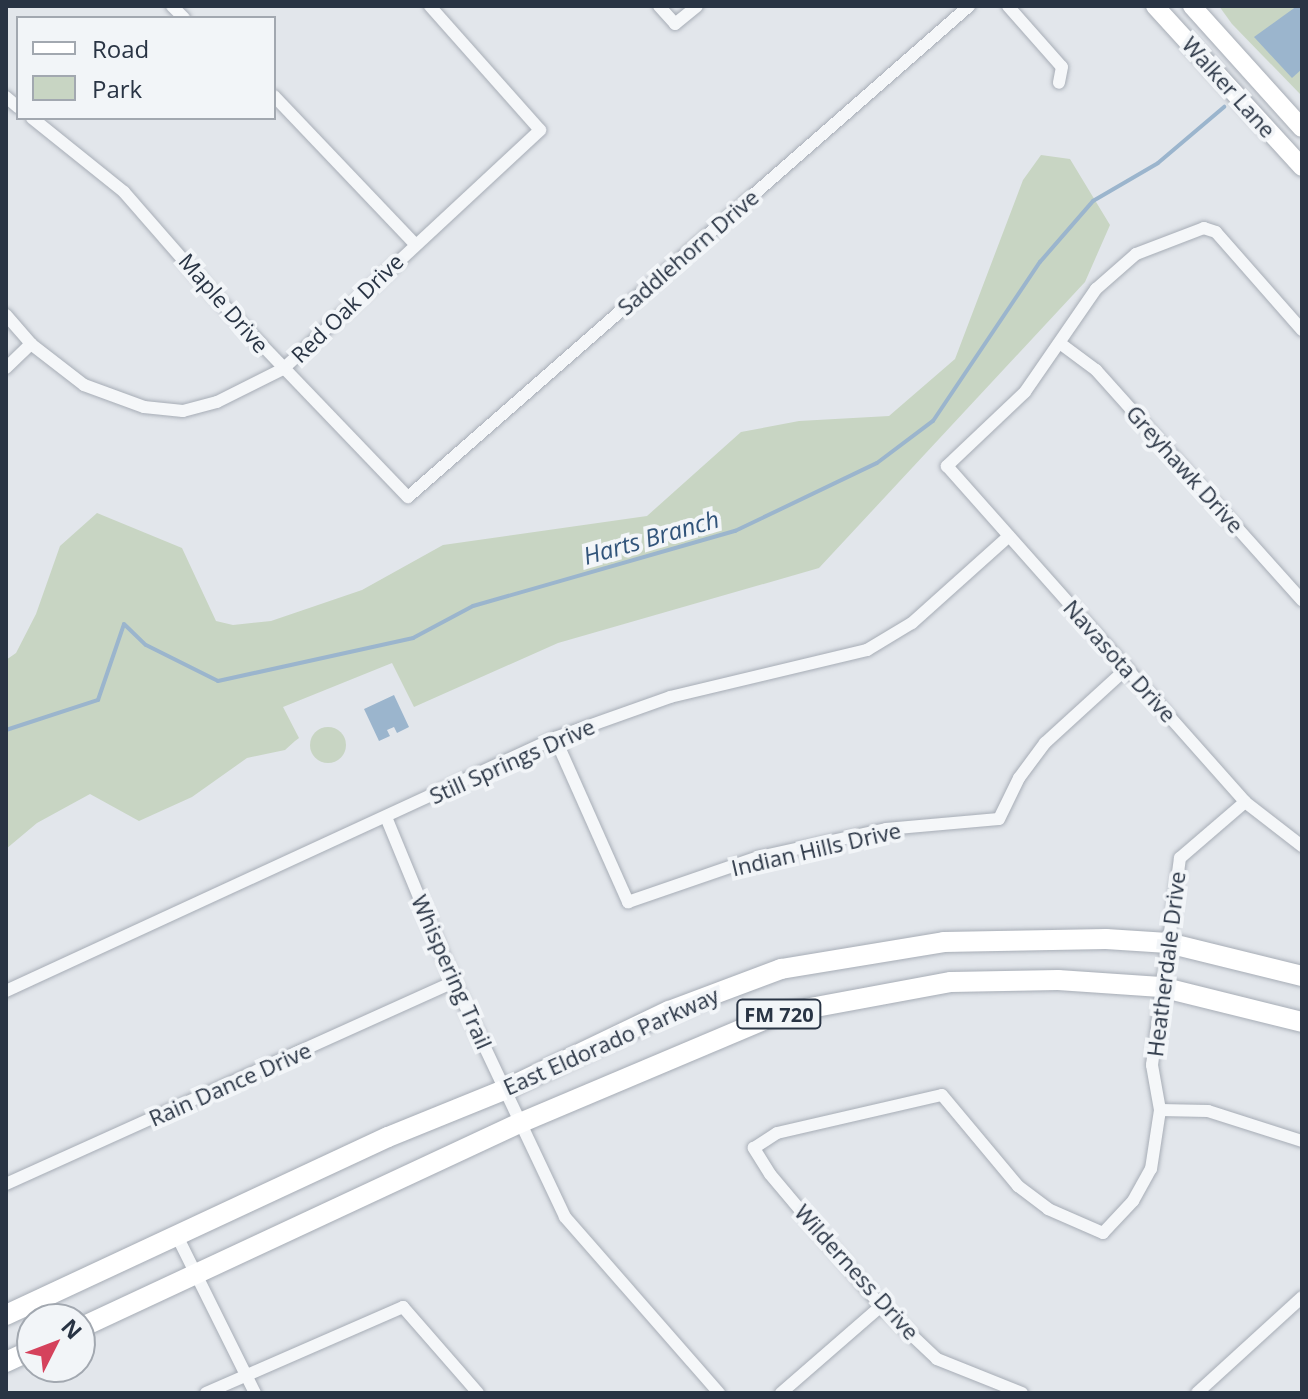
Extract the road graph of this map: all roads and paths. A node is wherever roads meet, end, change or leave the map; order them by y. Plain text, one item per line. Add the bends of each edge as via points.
1 (430, 6) edge
2 (659, 6) edge
3 (697, 6) edge
4 (969, 6) edge
5 (1008, 6) edge
6 (1155, 6) edge
7 (1192, 6) edge
8 (1059, 83) dead end
9 (276, 98) edge
10 (34, 120) edge
11 (1302, 128) edge
12 (1302, 167) edge
13 (414, 243) junction
14 (6, 315) edge
15 (1302, 330) edge
16 (31, 344) junction
17 (1061, 344) junction
18 (6, 368) edge
19 (283, 369) junction
20 (408, 497) joint
21 (1009, 536) junction
22 (1302, 600) edge
23 (1127, 668) junction
24 (555, 738) junction
25 (1245, 802) junction
26 (386, 817) junction
27 (1302, 846) edge
28 (1168, 943) junction
29 (1302, 976) edge
30 (454, 982) junction
31 (1161, 987) junction
32 (6, 991) edge
33 (1302, 1022) edge
34 (504, 1090) junction
35 (1160, 1110) junction
36 (520, 1123) junction
37 (1302, 1141) edge
38 (6, 1184) edge
39 (1103, 1233) joint
40 (176, 1234) junction
41 (195, 1274) junction
42 (1302, 1297) edge
43 (881, 1306) junction
44 (6, 1315) edge
45 (96, 1320) edge
46 (245, 1375) junction
47 (206, 1393) edge
48 (255, 1393) edge
49 (478, 1393) edge
50 (719, 1393) edge
51 (781, 1393) edge
52 (1022, 1393) edge
53 (1197, 1393) edge

1 - 13 street, Red Oak Drive via 540,130
2 - 3 street via 675,24
4 - 20 street, Saddlehorn Drive
5 - 8 street via 1062,67
6 - 12 street, Walker Lane
7 - 11 street, Walker Lane
9 - 13 street
10 - 19 street, Maple Drive via 124,192
13 - 19 street, Red Oak Drive
14 - 16 street, Red Oak Drive
15 - 17 street via 1216,232 1204,228 1136,254 1096,289
16 - 18 street
16 - 19 street, Red Oak Drive via 84,385 162,410 183,411 217,402
17 - 21 street, Navasota Drive via 1025,392 947,466
17 - 22 street, Greyhawk Drive via 1096,370
19 - 20 street, Maple Drive
21 - 23 street, Navasota Drive
21 - 24 street, Still Springs Drive via 912,623 867,650 670,697
23 - 24 street, Indian Hills Drive via 1045,743 1019,778 999,819 886,829 773,854 628,902
23 - 25 street, Navasota Drive
24 - 26 street, Still Springs Drive
25 - 27 street, Navasota Drive
25 - 28 street, Heatherdale Drive via 1180,858
26 - 30 street, Whispering Trail
26 - 32 street, Still Springs Drive
28 - 29 main road, East Eldorado Parkway
28 - 31 street, Heatherdale Drive
28 - 34 main road, East Eldorado Parkway via 944,942 781,969 669,1011
30 - 34 street, Whispering Trail
30 - 38 street, Rain Dance Drive
31 - 33 main road, East Eldorado Parkway / FM 720
31 - 35 street, Heatherdale Drive via 1152,1065
31 - 36 main road, East Eldorado Parkway / FM 720 via 1101,980 951,982 778,1014
34 - 36 street, Whispering Trail
34 - 40 main road, East Eldorado Parkway
35 - 37 street via 1208,1111
35 - 39 street, Heatherdale Drive via 1151,1169 1133,1201
36 - 41 main road, East Eldorado Parkway / FM 720
36 - 50 street, Whispering Trail via 565,1217
39 - 43 street, Wilderness Drive via 1048,1209 1018,1186 942,1095 777,1133 754,1148
40 - 41 street
40 - 44 main road, East Eldorado Parkway
41 - 45 main road, East Eldorado Parkway / FM 720
41 - 46 street
42 - 53 street
43 - 51 street
43 - 52 street, Wilderness Drive via 937,1359
46 - 47 street
46 - 48 street
46 - 49 street via 403,1307

